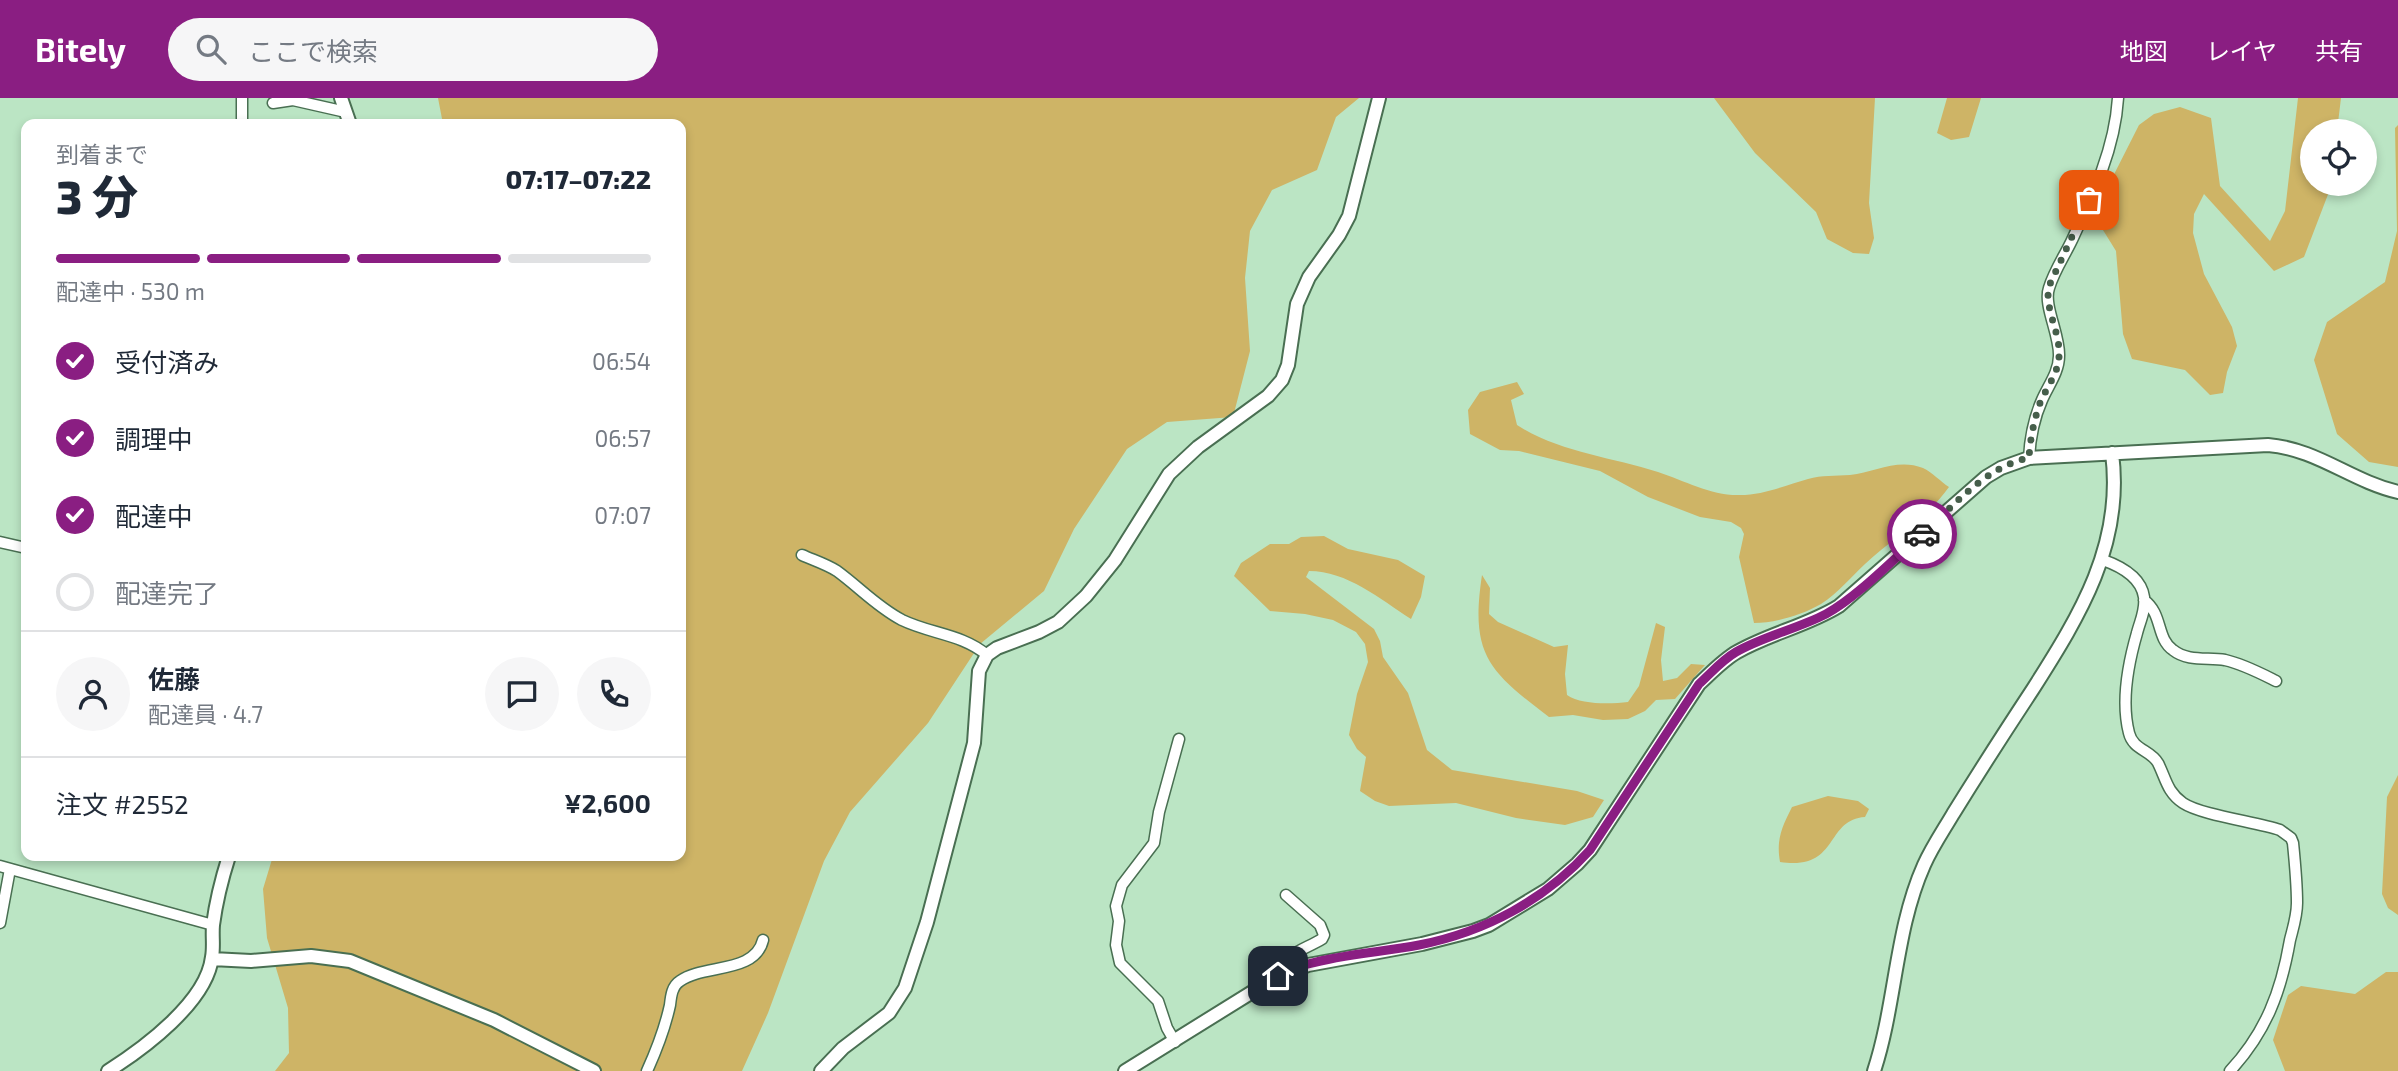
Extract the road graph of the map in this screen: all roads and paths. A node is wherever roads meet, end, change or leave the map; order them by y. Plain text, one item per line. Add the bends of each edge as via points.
1 (242, 98) edge
2 (341, 98) edge
3 (1379, 98) edge
4 (2118, 98) edge
5 (273, 103) dead end
6 (348, 118) edge
7 (242, 119) edge
8 (2112, 453) junction
9 (2029, 458) junction
10 (2398, 492) edge
11 (0, 542) edge
12 (21, 547) edge
13 (802, 555) dead end
14 (2103, 560) junction
15 (2144, 600) junction
16 (987, 655) junction
17 (2276, 681) dead end
18 (1179, 738) dead end
19 (228, 861) edge
20 (5, 867) edge
21 (1286, 895) dead end
22 (0, 923) edge
23 (214, 925) junction
24 (763, 940) dead end
25 (212, 959) junction
26 (1278, 976) junction
27 (1175, 1042) junction
28 (108, 1071) edge
29 (594, 1071) edge
30 (647, 1071) edge
31 (821, 1071) edge
32 (1125, 1071) edge
33 (1874, 1071) edge
34 (2230, 1071) edge

1 - 7 street
2 - 6 street
3 - 16 street via 1349,216 1302,290 1294,312 1288,365 1277,387 1168,474 1103,577 1062,619
4 - 9 street via 2104,164 2049,286 2047,297 2059,356 2036,416
5 - 6 street via 293,100
8 - 9 street
8 - 10 street via 2289,447
8 - 14 street via 2114,492
9 - 26 street via 1986,477 1839,606 1753,643 1714,669 1699,684 1590,850 1548,889 1473,931 1308,964
11 - 12 street
13 - 16 street via 835,570 902,620 954,636
14 - 15 street via 2124,568
14 - 33 street via 2074,625 1923,867 1901,939
15 - 17 street via 2156,612 2165,643 2181,656 2225,660
15 - 34 street via 2126,696 2131,740 2157,762 2171,792 2185,804 2280,830 2293,843 2297,904 2287,962 2269,1016
16 - 31 street via 979,671 974,743 905,988 889,1013
18 - 27 street via 1158,811 1154,843 1122,884 1116,906 1120,963 1158,1001
19 - 23 street
20 - 22 street
20 - 23 street
21 - 26 street via 1320,925 1324,935 1287,958
23 - 25 street
24 - 30 street via 745,961 677,983
25 - 28 street via 201,985 167,1028
25 - 29 street via 311,956 350,961 494,1020
26 - 27 street
27 - 32 street

